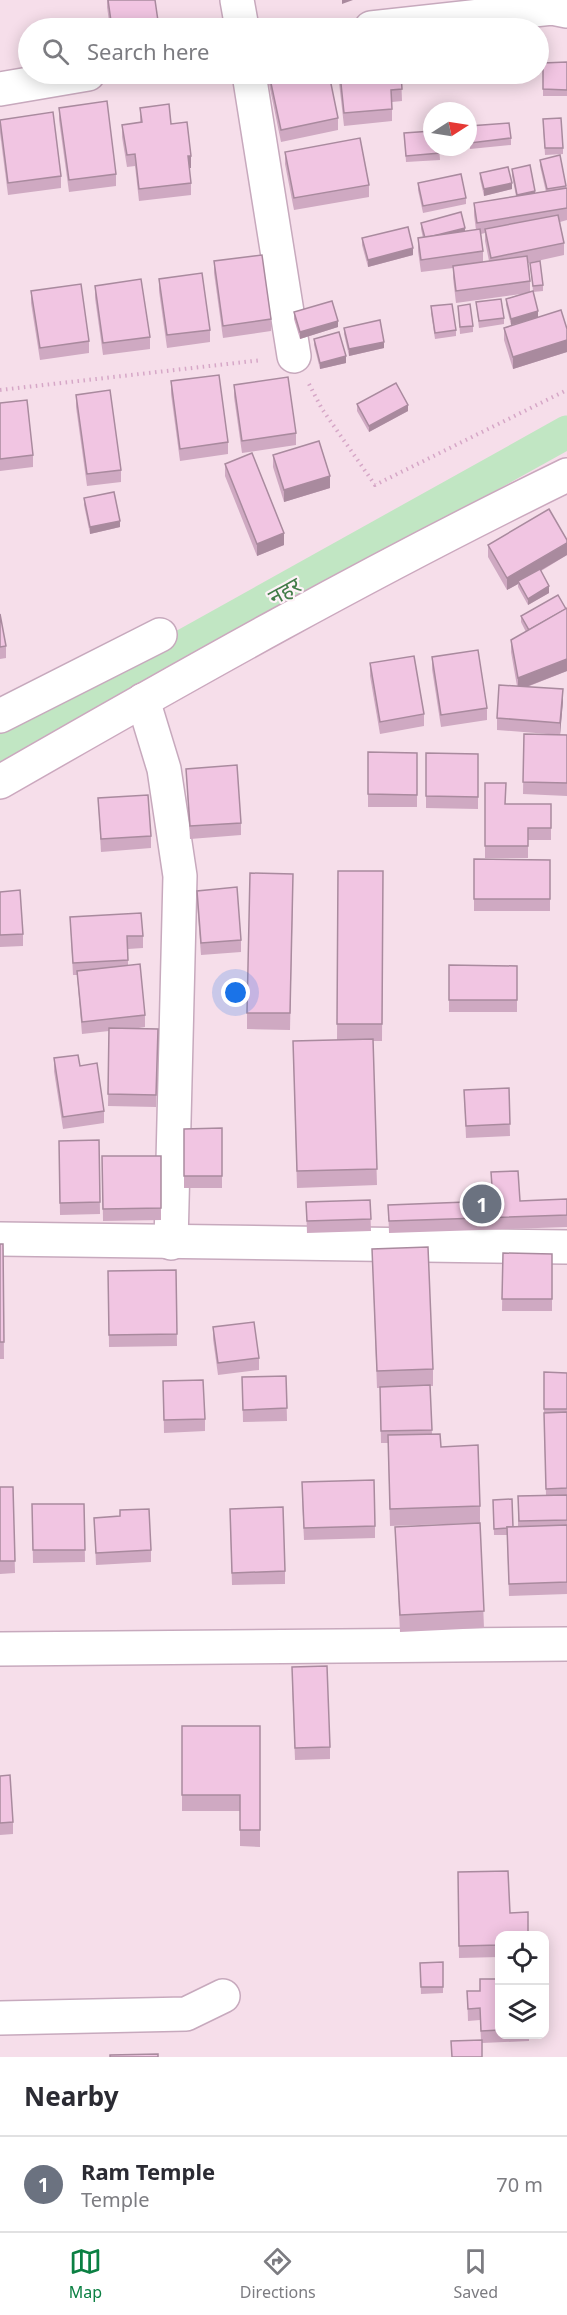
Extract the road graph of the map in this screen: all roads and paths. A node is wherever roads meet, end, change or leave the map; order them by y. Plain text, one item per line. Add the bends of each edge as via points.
1 (237, 0) edge
2 (567, 10) edge
3 (240, 18) edge
4 (462, 18) edge
5 (29, 84) edge
6 (251, 84) edge
7 (0, 89) edge
8 (294, 356) junction
9 (0, 390) edge
10 (567, 390) edge
11 (567, 475) edge
12 (160, 635) dead end
13 (143, 700) junction
14 (0, 716) edge
15 (0, 782) edge
16 (0, 1239) edge
17 (171, 1243) junction
18 (567, 1247) edge
19 (567, 1644) edge
20 (0, 1649) edge
21 (223, 1996) dead end
22 (0, 2018) edge

1 - 3 street
2 - 4 street via 552,8
5 - 7 street
6 - 8 street
8 - 9 path
8 - 10 path via 322,410 375,485
11 - 13 street via 470,522
12 - 14 street
13 - 15 street
13 - 17 street via 164,769 180,876
16 - 17 street
17 - 18 street
19 - 20 street
21 - 22 street via 186,2014

